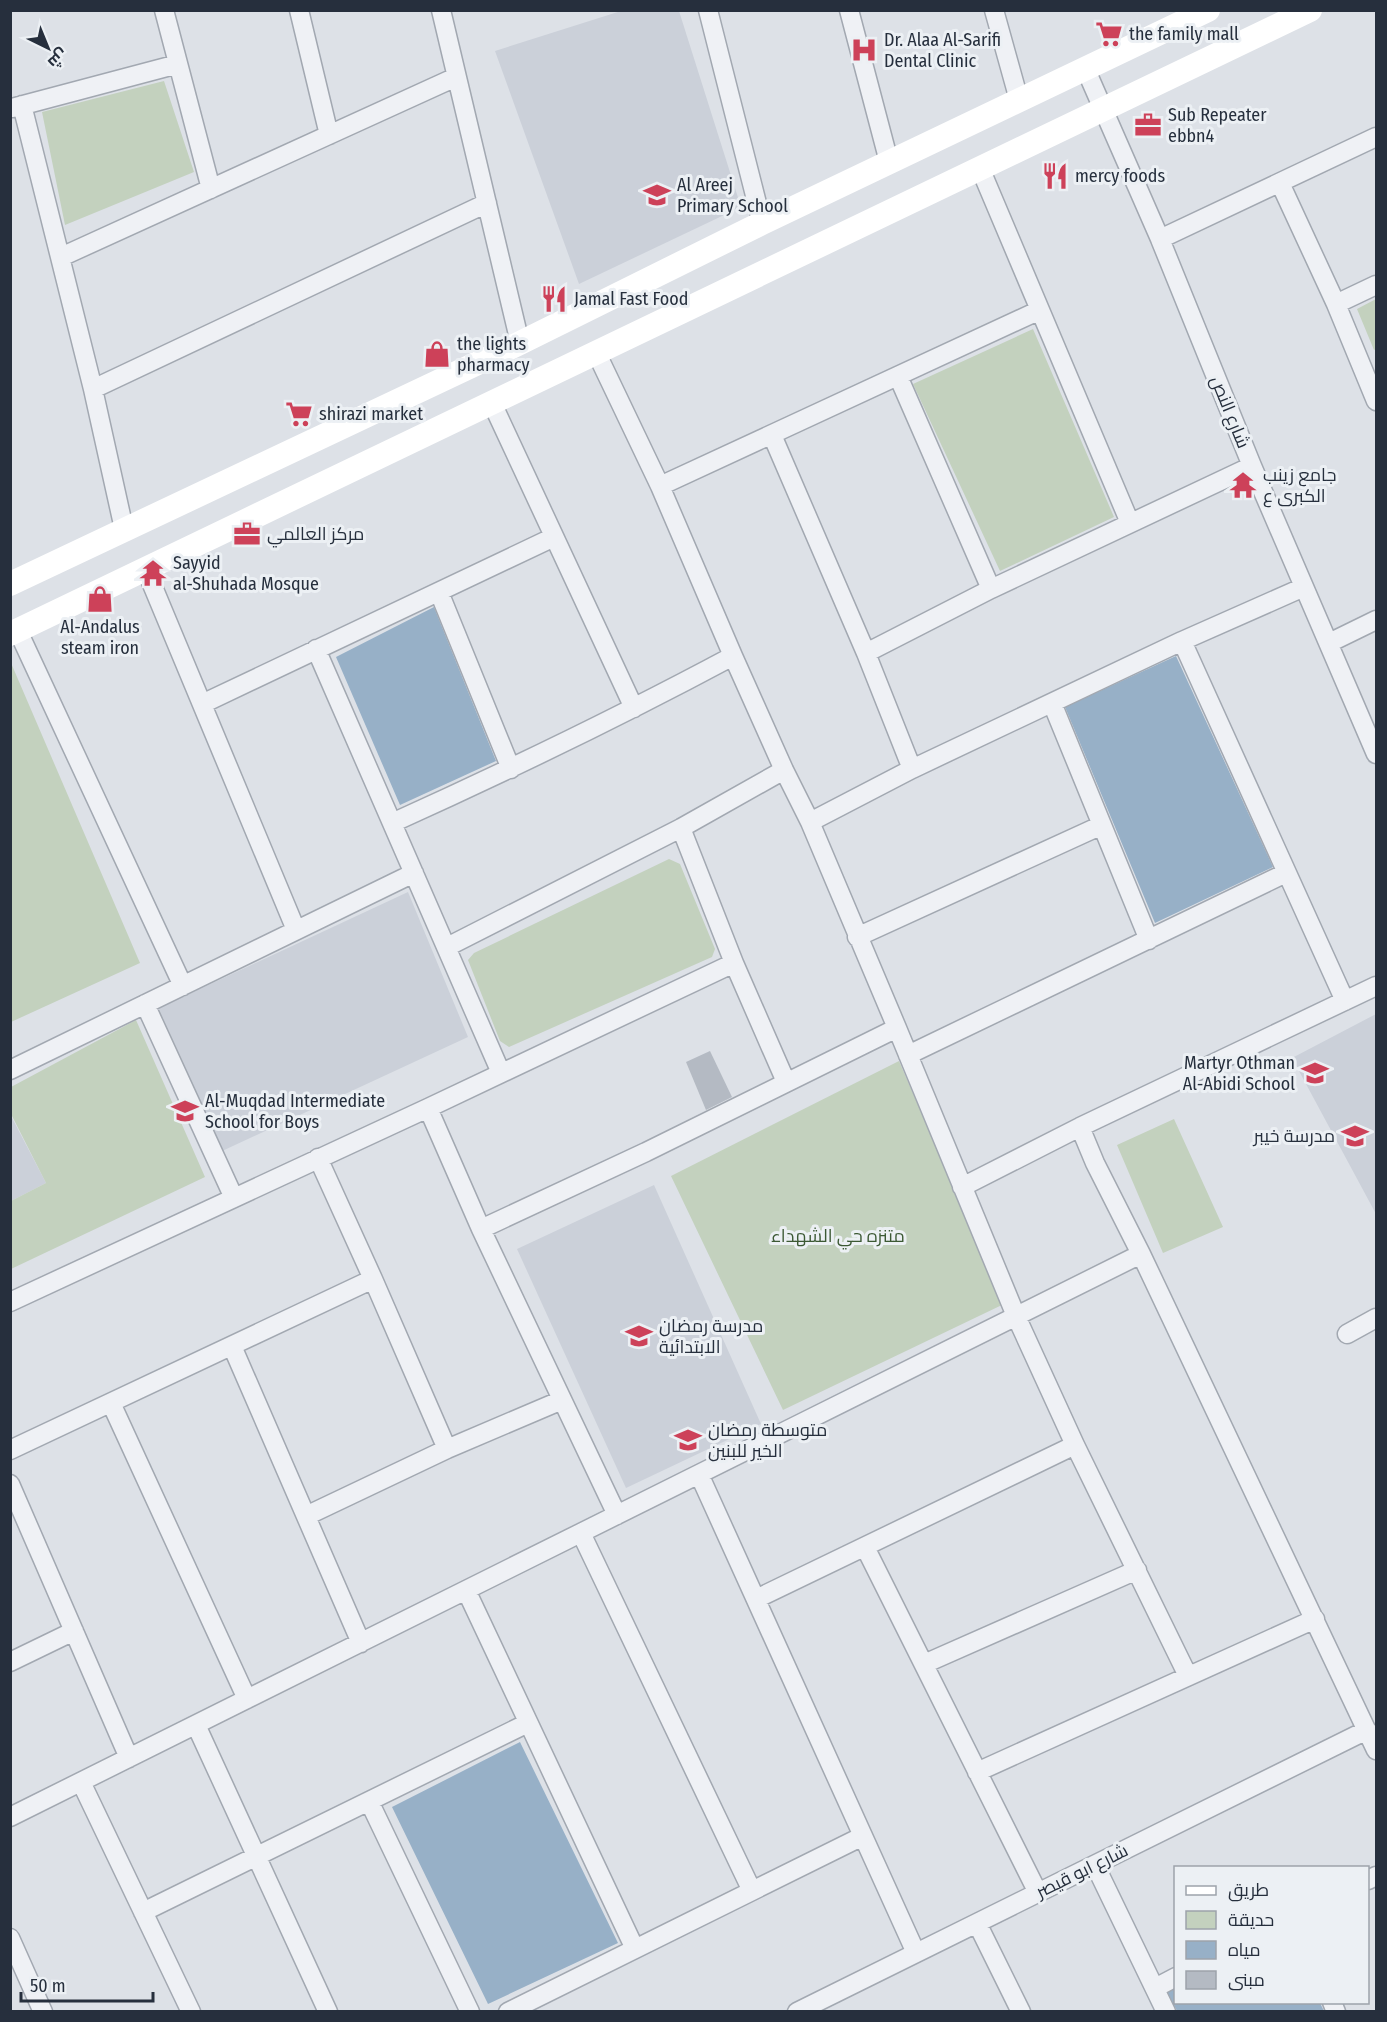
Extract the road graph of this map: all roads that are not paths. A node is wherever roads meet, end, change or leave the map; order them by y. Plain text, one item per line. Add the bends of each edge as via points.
1 (164, 10) edge
2 (298, 10) edge
3 (441, 10) edge
4 (708, 10) edge
5 (849, 10) edge
6 (994, 10) edge
7 (1208, 10) edge
8 (1310, 10) edge
9 (178, 64) junction
10 (1086, 70) junction
11 (456, 77) junction
12 (1019, 100) junction
13 (16, 107) edge
14 (1103, 110) junction
15 (329, 135) junction
16 (1377, 137) edge
17 (889, 162) junction
18 (980, 168) junction
19 (1280, 183) junction
20 (211, 189) junction
21 (487, 203) junction
22 (762, 223) junction
23 (1160, 239) junction
24 (61, 257) junction
25 (1377, 285) edge
26 (1336, 304) junction
27 (1040, 310) junction
28 (520, 343) junction
29 (597, 354) junction
30 (898, 376) junction
31 (93, 389) junction
32 (1377, 401) edge
33 (492, 403) junction
34 (772, 435) junction
35 (1252, 466) junction
36 (660, 486) junction
37 (1130, 523) junction
38 (124, 529) junction
39 (554, 537) junction
40 (146, 570) junction
41 (10, 584) edge
42 (1304, 587) junction
43 (991, 589) junction
44 (438, 592) junction
45 (1377, 621) edge
46 (13, 626) edge
47 (1182, 641) junction
48 (1329, 643) junction
49 (316, 650) junction
50 (866, 653) junction
51 (733, 656) junction
52 (1052, 703) junction
53 (202, 704) junction
54 (634, 708) junction
55 (1377, 754) edge
56 (511, 769) junction
57 (912, 769) junction
58 (784, 770) junction
59 (810, 822) junction
60 (392, 824) junction
61 (1102, 825) junction
62 (681, 828) junction
63 (414, 873) junction
64 (1286, 873) junction
65 (296, 930) junction
66 (857, 937) junction
67 (1149, 940) junction
68 (447, 947) junction
69 (734, 963) junction
70 (183, 986) junction
71 (1377, 986) edge
72 (1345, 1001) junction
73 (145, 1004) junction
74 (897, 1028) junction
75 (908, 1055) junction
76 (10, 1070) edge
77 (501, 1073) junction
78 (786, 1082) junction
79 (428, 1108) junction
80 (1080, 1127) junction
81 (318, 1158) junction
82 (962, 1186) junction
83 (234, 1198) junction
84 (481, 1229) junction
85 (1141, 1254) junction
86 (373, 1279) junction
87 (10, 1302) edge
88 (1016, 1316) junction
89 (1377, 1318) edge
90 (1347, 1334) dead end
91 (232, 1346) junction
92 (562, 1401) junction
93 (111, 1403) junction
94 (1075, 1445) junction
95 (447, 1449) junction
96 (10, 1450) edge
97 (699, 1474) junction
98 (10, 1484) edge
99 (617, 1515) junction
100 (306, 1516) junction
101 (581, 1533) junction
102 (865, 1547) junction
103 (1137, 1570) junction
104 (466, 1590) junction
105 (756, 1599) junction
106 (1315, 1619) junction
107 (74, 1631) junction
108 (361, 1643) junction
109 (10, 1662) edge
110 (924, 1664) junction
111 (1188, 1676) junction
112 (247, 1699) junction
113 (528, 1723) junction
114 (196, 1725) junction
115 (1367, 1730) junction
116 (1377, 1750) edge
117 (129, 1758) junction
118 (977, 1772) junction
119 (81, 1782) junction
120 (369, 1801) junction
121 (10, 1817) edge
122 (863, 1836) junction
123 (256, 1856) junction
124 (1095, 1865) junction
125 (752, 1891) junction
126 (1038, 1893) junction
127 (143, 1912) junction
128 (977, 1923) junction
129 (10, 1938) edge
130 (635, 1948) junction
131 (916, 1953) junction
132 (17, 1970) edge
133 (1174, 1978) edge
134 (1155, 1988) junction
135 (43, 2012) edge
136 (191, 2012) edge
137 (328, 2012) edge
138 (470, 2012) edge
139 (508, 2012) edge
140 (797, 2012) edge
141 (1021, 2012) edge
142 (1166, 2012) edge

1 - 9 street
2 - 15 street
3 - 11 street
4 - 22 street
5 - 17 street
6 - 12 street
7 - 10 main road
8 - 14 main road
9 - 13 street
9 - 20 street
10 - 12 main road
10 - 14 street, شارع النص
11 - 15 street
11 - 21 street
12 - 17 main road
13 - 24 street
14 - 18 main road
14 - 23 street, شارع النص
15 - 20 street
16 - 19 street
17 - 22 main road
18 - 27 street
18 - 29 main road
19 - 23 street
19 - 26 street
20 - 24 street
21 - 28 street
21 - 31 street
22 - 28 main road
23 - 35 street, شارع النص
24 - 31 street
25 - 26 street
26 - 32 street
27 - 30 street
27 - 37 street
28 - 38 main road
29 - 33 main road
29 - 36 street
30 - 34 street
30 - 43 street
31 - 38 street
33 - 39 street
33 - 40 main road
34 - 36 street
34 - 50 street
35 - 37 street
35 - 42 street, شارع النص
36 - 51 street
37 - 43 street
38 - 41 main road
39 - 44 street
39 - 54 street
40 - 46 main road
40 - 53 street
42 - 47 street
42 - 48 street, شارع النص
43 - 50 street
44 - 49 street
44 - 56 street
45 - 48 street
46 - 70 street
47 - 52 street
47 - 64 street
48 - 55 street, شارع النص
49 - 53 street
49 - 60 street
50 - 57 street
51 - 54 street
51 - 58 street
52 - 57 street
52 - 61 street
53 - 65 street
54 - 56 street
56 - 60 street
57 - 59 street
58 - 59 street
58 - 62 street
59 - 66 street
60 - 63 street
61 - 66 street
61 - 67 street
62 - 68 street
62 - 69 street
63 - 65 street
63 - 68 street
64 - 67 street
64 - 72 street
65 - 70 street
66 - 74 street
67 - 75 street
68 - 77 street
69 - 77 street
69 - 78 street
70 - 73 street
71 - 72 street
72 - 80 street
73 - 76 street
73 - 83 street
74 - 75 street
74 - 78 street
75 - 82 street
77 - 79 street
78 - 84 street
79 - 81 street
79 - 84 street
80 - 82 street
80 - 85 street
81 - 83 street
81 - 86 street
82 - 88 street
83 - 87 street
84 - 92 street
85 - 88 street
85 - 106 street
86 - 91 street
86 - 95 street
88 - 94 street
88 - 97 street
89 - 90 street
91 - 93 street
91 - 100 street
92 - 95 street
92 - 99 street
93 - 96 street
93 - 112 street
94 - 102 street
94 - 103 street
95 - 100 street
97 - 99 street
97 - 105 street
98 - 107 street
99 - 101 street
100 - 108 street
101 - 104 street
101 - 125 street
102 - 105 street
102 - 110 street
103 - 110 street
103 - 111 street
104 - 108 street
104 - 113 street
105 - 122 street
106 - 111 street
106 - 115 street
107 - 109 street
107 - 117 street
108 - 112 street
110 - 118 street
111 - 118 street
112 - 114 street
113 - 120 street
113 - 130 street
114 - 117 street
114 - 123 street
115 - 116 street
115 - 124 street, شارع ابو قيصر
117 - 119 street
118 - 126 street
119 - 121 street
119 - 127 street
120 - 123 street
120 - 138 street
122 - 125 street
122 - 131 street
123 - 127 street
123 - 137 street
124 - 126 street, شارع ابو قيصر
124 - 134 street
125 - 130 street
126 - 128 street, شارع ابو قيصر
127 - 136 street
128 - 131 street, شارع ابو قيصر
128 - 141 street
129 - 132 street
130 - 139 street
131 - 140 street, شارع ابو قيصر
132 - 135 street
133 - 134 street
134 - 142 street

